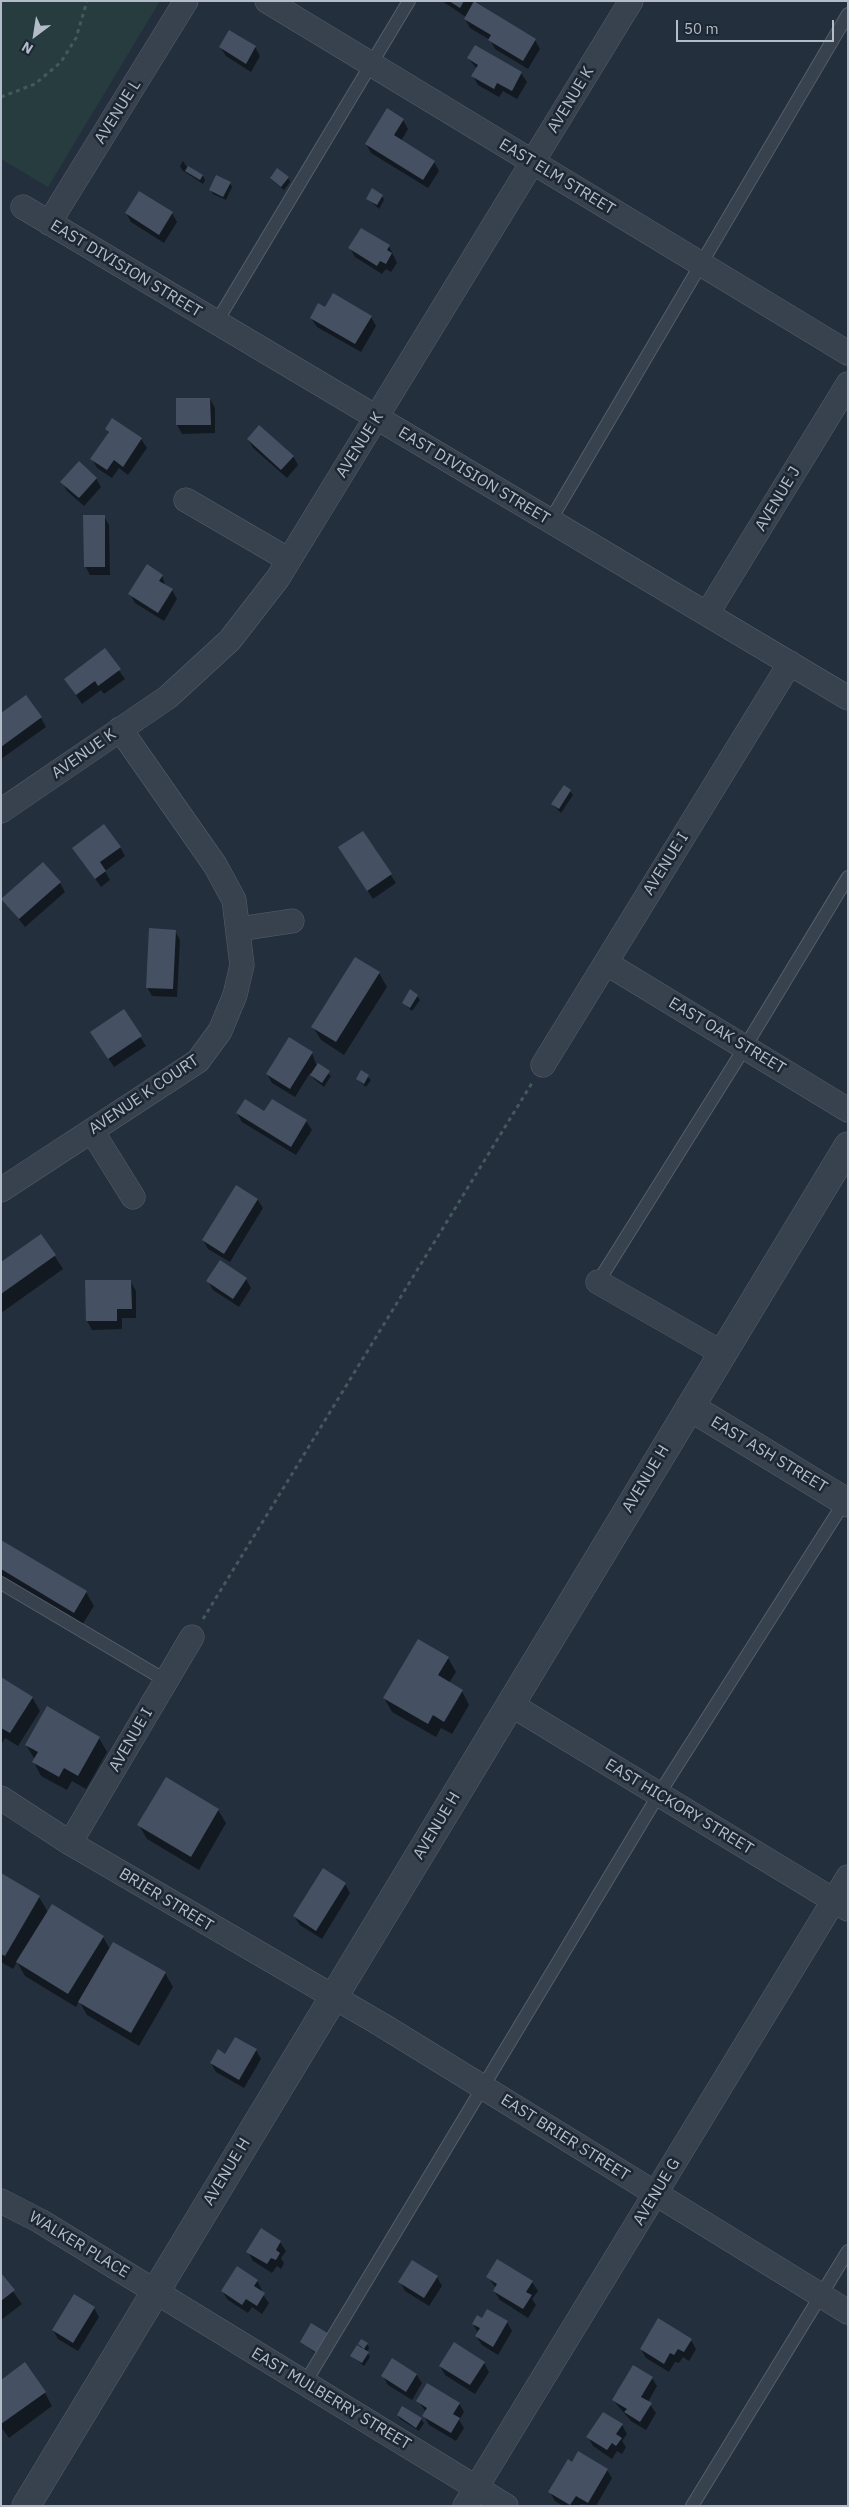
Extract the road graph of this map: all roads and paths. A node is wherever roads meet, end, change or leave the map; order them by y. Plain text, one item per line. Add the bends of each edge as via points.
1 (87, 1) edge
2 (186, 1) edge
3 (267, 1) edge
4 (409, 1) edge
5 (631, 1) edge
6 (848, 14) edge
7 (371, 64) junction
8 (1, 97) edge
9 (533, 162) junction
10 (23, 207) dead end
11 (49, 223) junction
12 (700, 264) junction
13 (216, 322) junction
14 (848, 353) edge
15 (848, 384) edge
16 (377, 418) junction
17 (186, 500) dead end
18 (550, 521) junction
19 (289, 560) junction
20 (708, 614) junction
21 (790, 663) junction
22 (848, 698) edge
23 (120, 729) junction
24 (1, 812) edge
25 (848, 877) edge
26 (292, 921) dead end
27 (239, 929) junction
28 (606, 963) junction
29 (746, 1048) junction
30 (542, 1065) joint
31 (848, 1110) edge
32 (92, 1130) junction
33 (848, 1146) edge
34 (1, 1190) edge
35 (133, 1197) dead end
36 (598, 1282) joint
37 (722, 1353) junction
38 (690, 1407) junction
39 (846, 1502) edge
40 (1, 1583) edge
41 (192, 1637) joint
42 (165, 1680) junction
43 (510, 1704) junction
44 (659, 1794) junction
45 (1, 1798) edge
46 (70, 1843) junction
47 (848, 1877) edge
48 (841, 1905) edge
49 (333, 1998) junction
50 (483, 2087) junction
51 (655, 2193) junction
52 (1, 2200) edge
53 (848, 2251) edge
54 (155, 2292) junction
55 (820, 2295) junction
56 (848, 2312) edge
57 (305, 2383) junction
58 (471, 2497) edge
59 (26, 2506) edge
60 (506, 2506) edge
61 (692, 2506) edge

1 - 8 path via 76,38 61,62 35,84
2 - 11 street, AVENUE L
3 - 7 street, EAST ELM STREET
4 - 7 lane
5 - 9 street, AVENUE K
6 - 12 lane
7 - 9 street, EAST ELM STREET
7 - 13 lane
9 - 12 street, EAST ELM STREET
9 - 16 street, AVENUE K
10 - 11 street, EAST DIVISION STREET
11 - 13 street, EAST DIVISION STREET
12 - 14 street, EAST ELM STREET
12 - 18 lane
13 - 16 street, EAST DIVISION STREET
15 - 20 street, AVENUE J
16 - 18 street, EAST DIVISION STREET
16 - 19 street, AVENUE K
17 - 19 street
18 - 20 street, EAST DIVISION STREET
19 - 23 street, AVENUE K via 230,640 168,698
20 - 21 street, EAST DIVISION STREET
21 - 22 street, EAST DIVISION STREET
21 - 28 street, AVENUE I
23 - 24 street, AVENUE K
23 - 27 street, AVENUE K COURT via 215,865 234,900
25 - 29 lane
26 - 27 street
27 - 32 street, AVENUE K COURT via 242,965 235,995 220,1031 198,1061
28 - 29 street, EAST OAK STREET
28 - 30 street, AVENUE I
29 - 31 street, EAST OAK STREET
29 - 36 lane
30 - 41 path
32 - 34 street, AVENUE K COURT
32 - 35 street
33 - 37 street, AVENUE H
36 - 37 street
37 - 38 street, AVENUE H
38 - 39 street, EAST ASH STREET
38 - 43 street, AVENUE H
39 - 44 lane
40 - 42 lane
41 - 42 street, AVENUE I
42 - 46 street, AVENUE I
43 - 44 street, EAST HICKORY STREET
43 - 49 street, AVENUE H
44 - 48 street, EAST HICKORY STREET
44 - 50 lane
45 - 46 street, BRIER STREET
46 - 49 street, BRIER STREET
47 - 48 street, AVENUE G
48 - 51 street, AVENUE G
49 - 50 street, EAST BRIER STREET
49 - 54 street, AVENUE H
50 - 51 street, EAST BRIER STREET
50 - 57 lane
51 - 55 street, EAST BRIER STREET
51 - 58 street, AVENUE G
52 - 54 street, WALKER PLACE
53 - 55 lane
54 - 57 street, EAST MULBERRY STREET
54 - 59 street, AVENUE H
55 - 56 street, EAST BRIER STREET
55 - 61 lane
57 - 58 street, EAST MULBERRY STREET
58 - 60 street, EAST MULBERRY STREET

